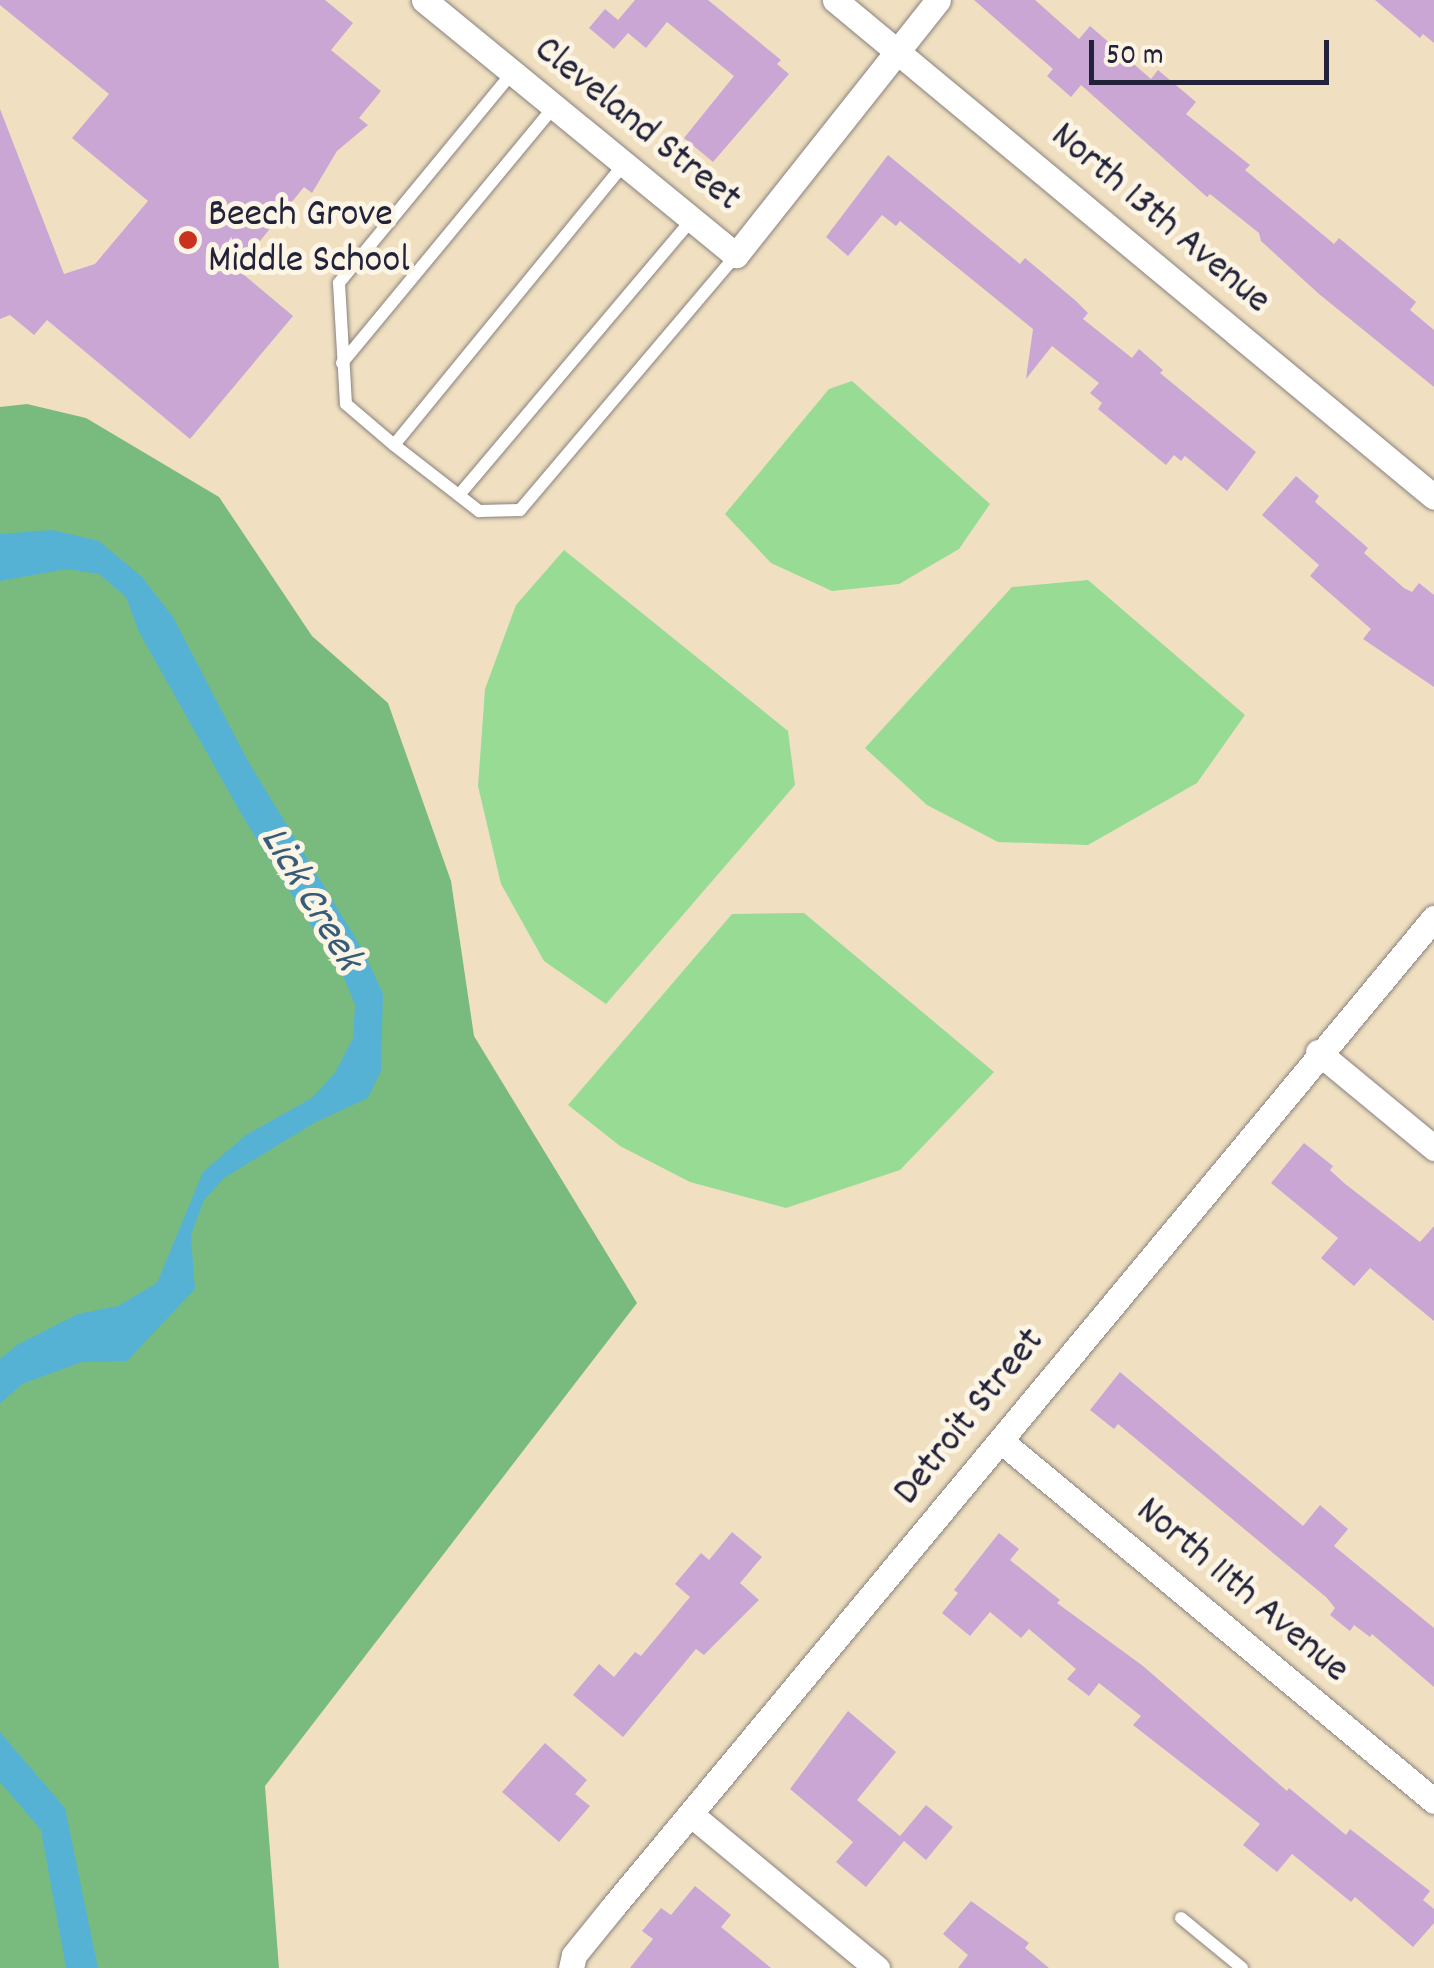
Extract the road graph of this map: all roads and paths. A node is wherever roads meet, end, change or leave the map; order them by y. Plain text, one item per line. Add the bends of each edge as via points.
1 (424, 0) edge
2 (835, 0) edge
3 (938, 0) edge
4 (897, 51) junction
5 (512, 72) junction
6 (554, 107) junction
7 (624, 164) junction
8 (692, 219) junction
9 (736, 255) junction
10 (342, 363) junction
11 (394, 445) junction
12 (459, 495) junction
13 (1434, 497) edge
14 (1434, 918) edge
15 (1318, 1052) junction
16 (1434, 1148) edge
17 (1001, 1441) junction
18 (1434, 1801) edge
19 (692, 1816) junction
20 (1181, 1918) dead end
21 (571, 1968) edge
22 (877, 1968) edge
23 (1242, 1968) edge

1 - 5 street, Cleveland Street
2 - 4 street, North 13th Avenue
3 - 4 street, Cleveland Street
4 - 9 street, Cleveland Street
4 - 13 street, North 13th Avenue
5 - 6 street, Cleveland Street
5 - 10 lane via 339,282
6 - 7 street, Cleveland Street
6 - 10 lane
7 - 8 street, Cleveland Street
7 - 11 lane
8 - 9 street, Cleveland Street
8 - 12 lane
9 - 12 lane via 520,510 479,511
10 - 11 lane via 346,404
11 - 12 lane
14 - 15 street, Detroit Street
15 - 16 street
15 - 17 street, Detroit Street
17 - 18 street, North 11th Avenue
17 - 19 street, Detroit Street
19 - 21 street, Detroit Street via 574,1955
19 - 22 street
20 - 23 lane

